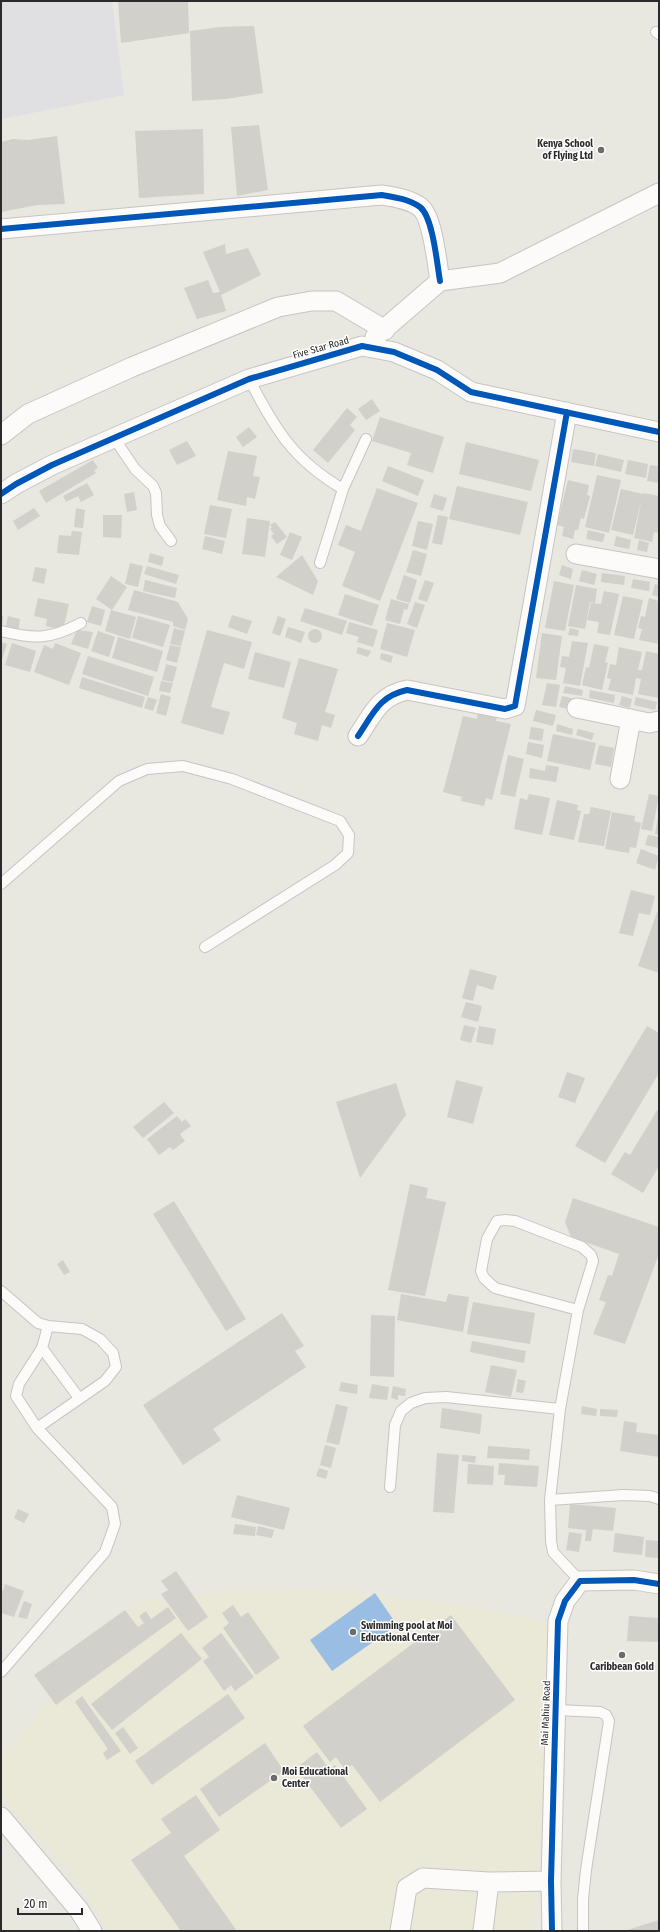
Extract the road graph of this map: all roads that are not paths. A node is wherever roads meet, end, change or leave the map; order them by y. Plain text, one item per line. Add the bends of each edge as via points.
1 (659, 193) edge
2 (1, 229) edge
3 (440, 281) junction
4 (384, 330) junction
5 (362, 346) junction
6 (249, 379) junction
7 (567, 412) junction
8 (659, 432) edge
9 (1, 435) edge
10 (114, 438) junction
11 (366, 439) dead end
12 (343, 489) junction
13 (1, 494) edge
14 (171, 541) dead end
15 (576, 554) dead end
16 (320, 563) dead end
17 (659, 569) edge
18 (81, 623) dead end
19 (1, 631) edge
20 (577, 708) dead end
21 (631, 719) junction
22 (659, 722) edge
23 (358, 736) dead end
24 (620, 779) dead end
25 (1, 884) edge
26 (205, 947) dead end
27 (1, 1291) edge
28 (578, 1310) junction
29 (48, 1326) junction
30 (42, 1348) junction
31 (79, 1398) junction
32 (560, 1409) junction
33 (37, 1428) junction
34 (390, 1487) dead end
35 (659, 1499) edge
36 (550, 1500) junction
37 (580, 1581) junction
38 (659, 1584) edge
39 (1, 1672) edge
40 (556, 1710) junction
41 (1, 1817) edge
42 (551, 1881) junction
43 (489, 1882) junction
44 (92, 1931) edge
45 (400, 1931) edge
46 (483, 1931) edge
47 (552, 1931) edge
48 (583, 1931) edge

1 - 3 street via 500,273
2 - 3 street via 382,195 405,200 420,207 428,218
3 - 4 street
4 - 5 street
4 - 9 street via 336,300 278,307 132,366 28,414
5 - 6 street, Five Star Road
5 - 7 street, Five Star Road via 394,352 437,370 471,392
6 - 10 street, Five Star Road
6 - 12 lane via 276,428 293,450 312,469
7 - 8 street, Five Star Road
7 - 23 street via 515,706 505,709 407,690 393,693 379,704
10 - 13 street, Five Star Road via 52,465
10 - 14 lane via 135,470 153,486 160,526
11 - 12 lane
12 - 16 lane
15 - 17 street
18 - 19 lane via 62,633 47,636 18,635
20 - 21 street
21 - 22 street via 649,723
21 - 24 street
25 - 26 lane via 119,780 147,769 183,766 232,780 340,821 349,835 348,853 335,865
27 - 29 lane via 30,1318
28 - 28 lane via 495,1288 489,1284 481,1271 487,1238 497,1221 515,1221 586,1250 593,1261
28 - 32 lane
29 - 30 lane
29 - 31 lane via 82,1329 100,1339 113,1352 116,1367 105,1381
30 - 31 lane
30 - 33 lane via 19,1384 16,1396
31 - 33 lane
32 - 34 lane via 446,1397 425,1398 411,1403 402,1411 395,1425
32 - 36 lane
33 - 39 lane via 112,1507 115,1524 105,1552
35 - 36 lane via 623,1495
36 - 37 lane via 551,1541 554,1552
37 - 38 street via 634,1580
37 - 40 street, Mai Mahiu Road via 565,1601 558,1621
40 - 42 street, Mai Mahiu Road
40 - 48 lane via 600,1712 609,1720 586,1870
41 - 44 street via 79,1910
42 - 43 street
42 - 47 street, Mai Mahiu Road
43 - 45 street via 423,1878 408,1888
43 - 46 street

